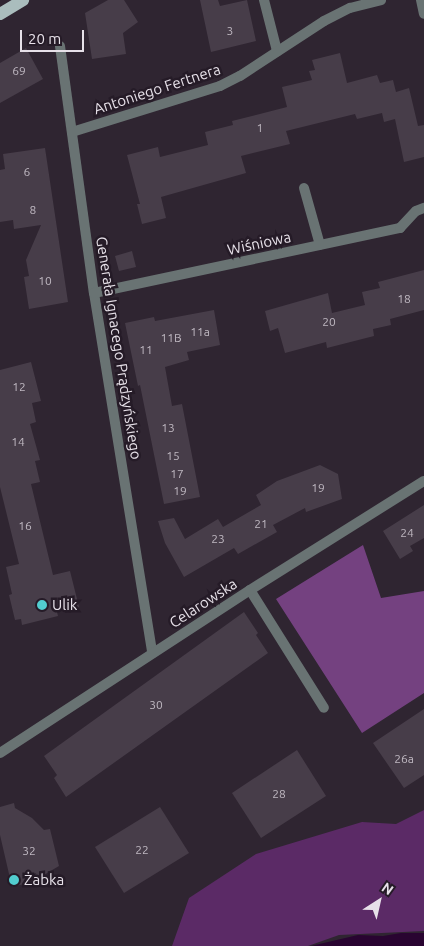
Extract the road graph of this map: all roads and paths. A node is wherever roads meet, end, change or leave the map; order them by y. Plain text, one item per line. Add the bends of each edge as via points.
1 (23, 0) edge
2 (264, 0) edge
3 (381, 0) edge
4 (420, 0) edge
5 (0, 14) edge
6 (424, 14) edge
7 (60, 46) dead end
8 (277, 51) junction
9 (72, 132) junction
10 (304, 188) dead end
11 (424, 208) edge
12 (320, 245) junction
13 (94, 293) junction
14 (424, 482) edge
15 (250, 590) junction
16 (152, 654) junction
17 (324, 708) dead end
18 (0, 753) edge

1 - 5 main road
2 - 8 street
3 - 8 street, Antoniego Fertnera via 341,12
4 - 6 street
7 - 9 street, Generała Ignacego Prądzyńskiego
8 - 9 street, Antoniego Fertnera via 220,86
9 - 13 street, Generała Ignacego Prądzyńskiego
10 - 12 street
11 - 12 street, Wiśniowa via 416,210 400,228
12 - 13 street, Wiśniowa
13 - 16 street, Generała Ignacego Prądzyńskiego
14 - 15 street, Celarowska
15 - 16 street, Celarowska
15 - 17 street
16 - 18 street, Celarowska

